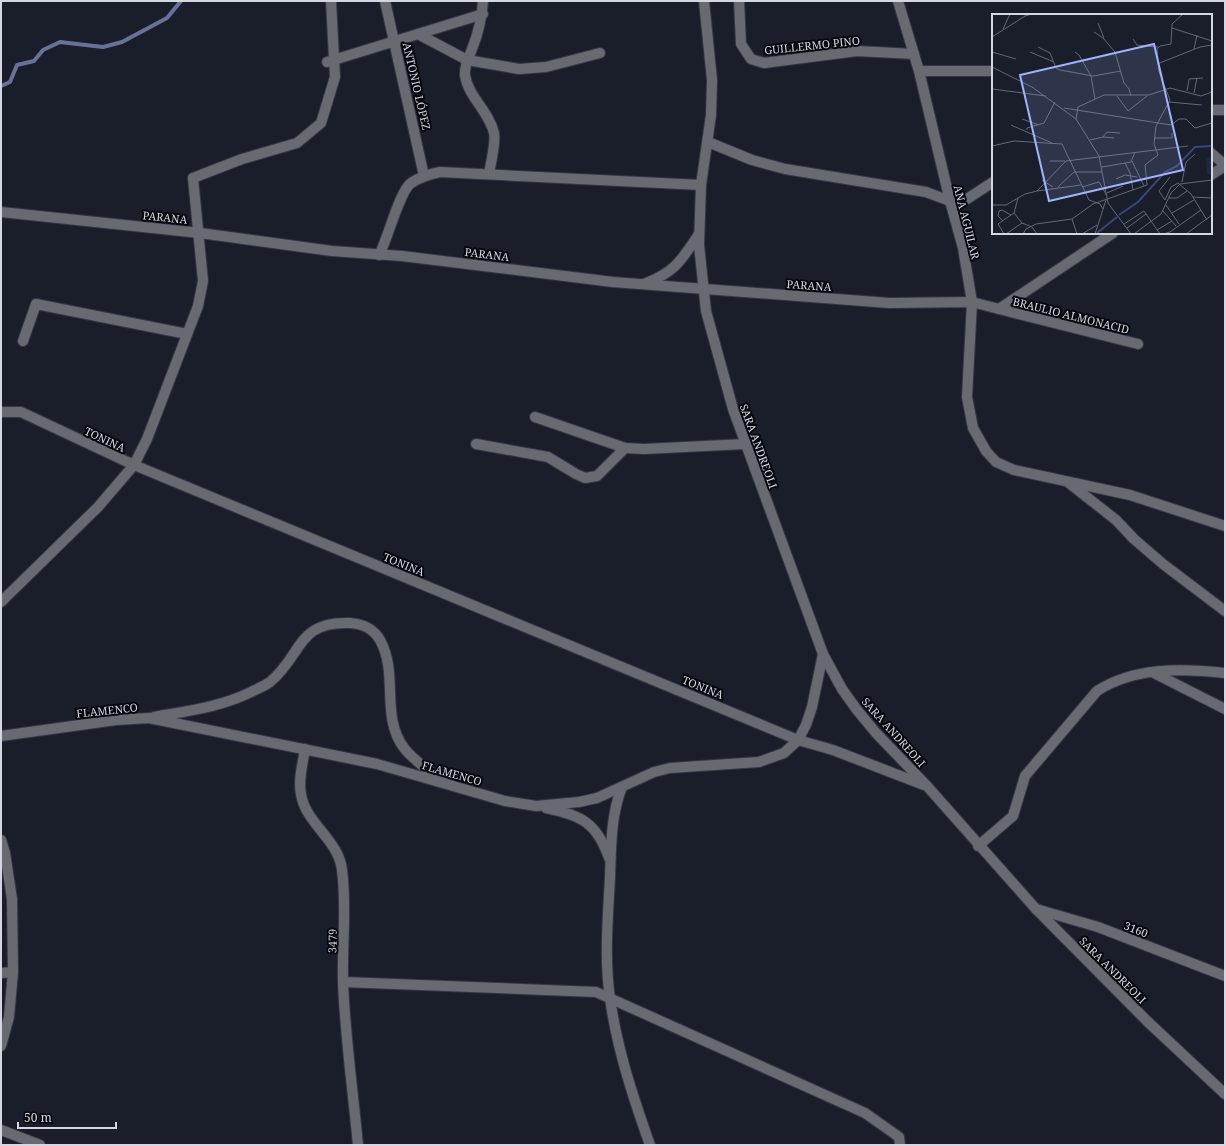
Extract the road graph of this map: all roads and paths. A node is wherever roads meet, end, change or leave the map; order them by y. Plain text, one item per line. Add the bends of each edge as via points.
1 (331, 1) edge
2 (385, 1) edge
3 (483, 1) edge
4 (704, 1) edge
5 (739, 1) edge
6 (898, 1) edge
7 (483, 14) junction
8 (418, 34) junction
9 (394, 41) junction
10 (600, 53) dead end
11 (914, 54) junction
12 (467, 60) junction
13 (331, 61) junction
14 (919, 71) junction
15 (992, 71) edge
16 (1212, 110) edge
17 (1225, 110) edge
18 (708, 142) junction
19 (1212, 154) edge
20 (1225, 166) edge
21 (489, 173) junction
22 (1212, 174) edge
23 (424, 176) junction
24 (992, 183) edge
25 (701, 184) junction
26 (950, 201) junction
27 (1, 212) edge
28 (200, 233) junction
29 (700, 233) junction
30 (1112, 234) edge
31 (380, 255) junction
32 (641, 285) junction
33 (703, 290) junction
34 (972, 302) junction
35 (999, 309) junction
36 (187, 334) junction
37 (23, 341) dead end
38 (1138, 344) dead end
39 (1, 412) edge
40 (535, 417) dead end
41 (476, 444) dead end
42 (745, 444) junction
43 (625, 448) junction
44 (134, 465) junction
45 (1067, 482) junction
46 (1225, 526) edge
47 (1, 602) edge
48 (1225, 611) edge
49 (823, 654) junction
50 (1154, 673) junction
51 (1225, 673) edge
52 (1225, 709) edge
53 (149, 718) junction
54 (1, 736) edge
55 (798, 740) junction
56 (305, 748) junction
57 (446, 784) junction
58 (927, 786) junction
59 (622, 787) junction
60 (536, 806) junction
61 (1, 840) edge
62 (978, 846) junction
63 (610, 862) junction
64 (1036, 909) junction
65 (13, 972) junction
66 (1, 973) edge
67 (1225, 976) edge
68 (343, 982) junction
69 (610, 998) junction
70 (1, 1046) edge
71 (1225, 1094) edge
72 (1, 1130) edge
73 (40, 1145) edge
74 (358, 1145) edge
75 (650, 1145) edge
76 (900, 1145) edge

1 - 13 street
2 - 9 street, ANTONIO LÓPEZ
3 - 7 street
4 - 18 street, SARA ANDREOLI via 712,80
5 - 11 street, GUILLERMO PINO via 741,44 751,59 764,63 857,51
6 - 11 street, ANA AGUILAR
7 - 8 street
7 - 12 street
8 - 9 street
8 - 12 street
9 - 13 street
9 - 23 street, ANTONIO LÓPEZ
10 - 12 street via 519,70
11 - 14 street, ANA AGUILAR
12 - 21 street via 465,75 472,95 487,114 494,134
13 - 28 street via 335,77 321,123 307,136 297,143 242,159 193,178
14 - 15 street
14 - 26 street, ANA AGUILAR
16 - 17 street
18 - 25 street, SARA ANDREOLI
18 - 26 street via 752,160 926,192
19 - 20 street
20 - 22 street
21 - 23 street via 440,172
21 - 25 street
23 - 31 street via 410,184 403,195
24 - 26 street via 966,199
25 - 29 street, SARA ANDREOLI
26 - 34 street, ANA AGUILAR via 963,248
27 - 28 street, PARANA
28 - 31 street, PARANA
28 - 36 street via 203,281 198,306
29 - 32 street via 679,264 662,277
29 - 33 street, SARA ANDREOLI
30 - 35 street
31 - 32 street, PARANA
32 - 33 street, PARANA
33 - 34 street, PARANA via 889,303
33 - 42 street, SARA ANDREOLI via 706,311 732,409
34 - 35 street, PARANA
34 - 45 street, ANA AGUILAR via 967,397 973,428 996,462 1014,470
35 - 38 street, BRAULIO ALMONACID
36 - 37 street via 36,304
36 - 44 street via 147,439
39 - 44 street, TONINA via 21,412
40 - 43 street
41 - 43 street via 548,457 585,478 597,476
42 - 43 street
42 - 49 street, SARA ANDREOLI
44 - 47 street via 98,507
44 - 55 street, TONINA
45 - 46 street, ANA AGUILAR via 1130,495
45 - 48 street via 1116,520 1164,564
49 - 55 street, FLAMENCO via 812,707
49 - 58 street, SARA ANDREOLI via 857,710
50 - 51 street via 1186,669
50 - 52 street
50 - 62 street via 1117,680 1097,691 1025,776 1013,816
53 - 54 street, FLAMENCO
53 - 56 street, FLAMENCO
53 - 57 street via 235,700 270,682 307,636 318,627 333,622 361,624 380,640 389,666 391,716 397,736 404,748
55 - 58 street, TONINA via 833,750
55 - 59 street, FLAMENCO via 784,753 759,762 670,768 654,772
56 - 57 street, FLAMENCO via 377,764
56 - 68 street, 3479 via 300,782 304,807 333,847 342,867
57 - 60 street, FLAMENCO via 505,801
58 - 62 street, SARA ANDREOLI
59 - 60 street, FLAMENCO via 597,798 579,802
59 - 63 street via 615,810
60 - 63 street via 570,813 590,825 604,843
61 - 65 street via 12,898
62 - 64 street, SARA ANDREOLI
63 - 69 street via 607,945
64 - 67 street, 3160 via 1098,927
64 - 71 street, SARA ANDREOLI via 1147,1021
65 - 66 street
65 - 70 street via 9,1017
68 - 69 street via 586,991
68 - 74 street, 3479
69 - 75 street via 626,1074
69 - 76 street via 865,1113 899,1137
72 - 73 street

